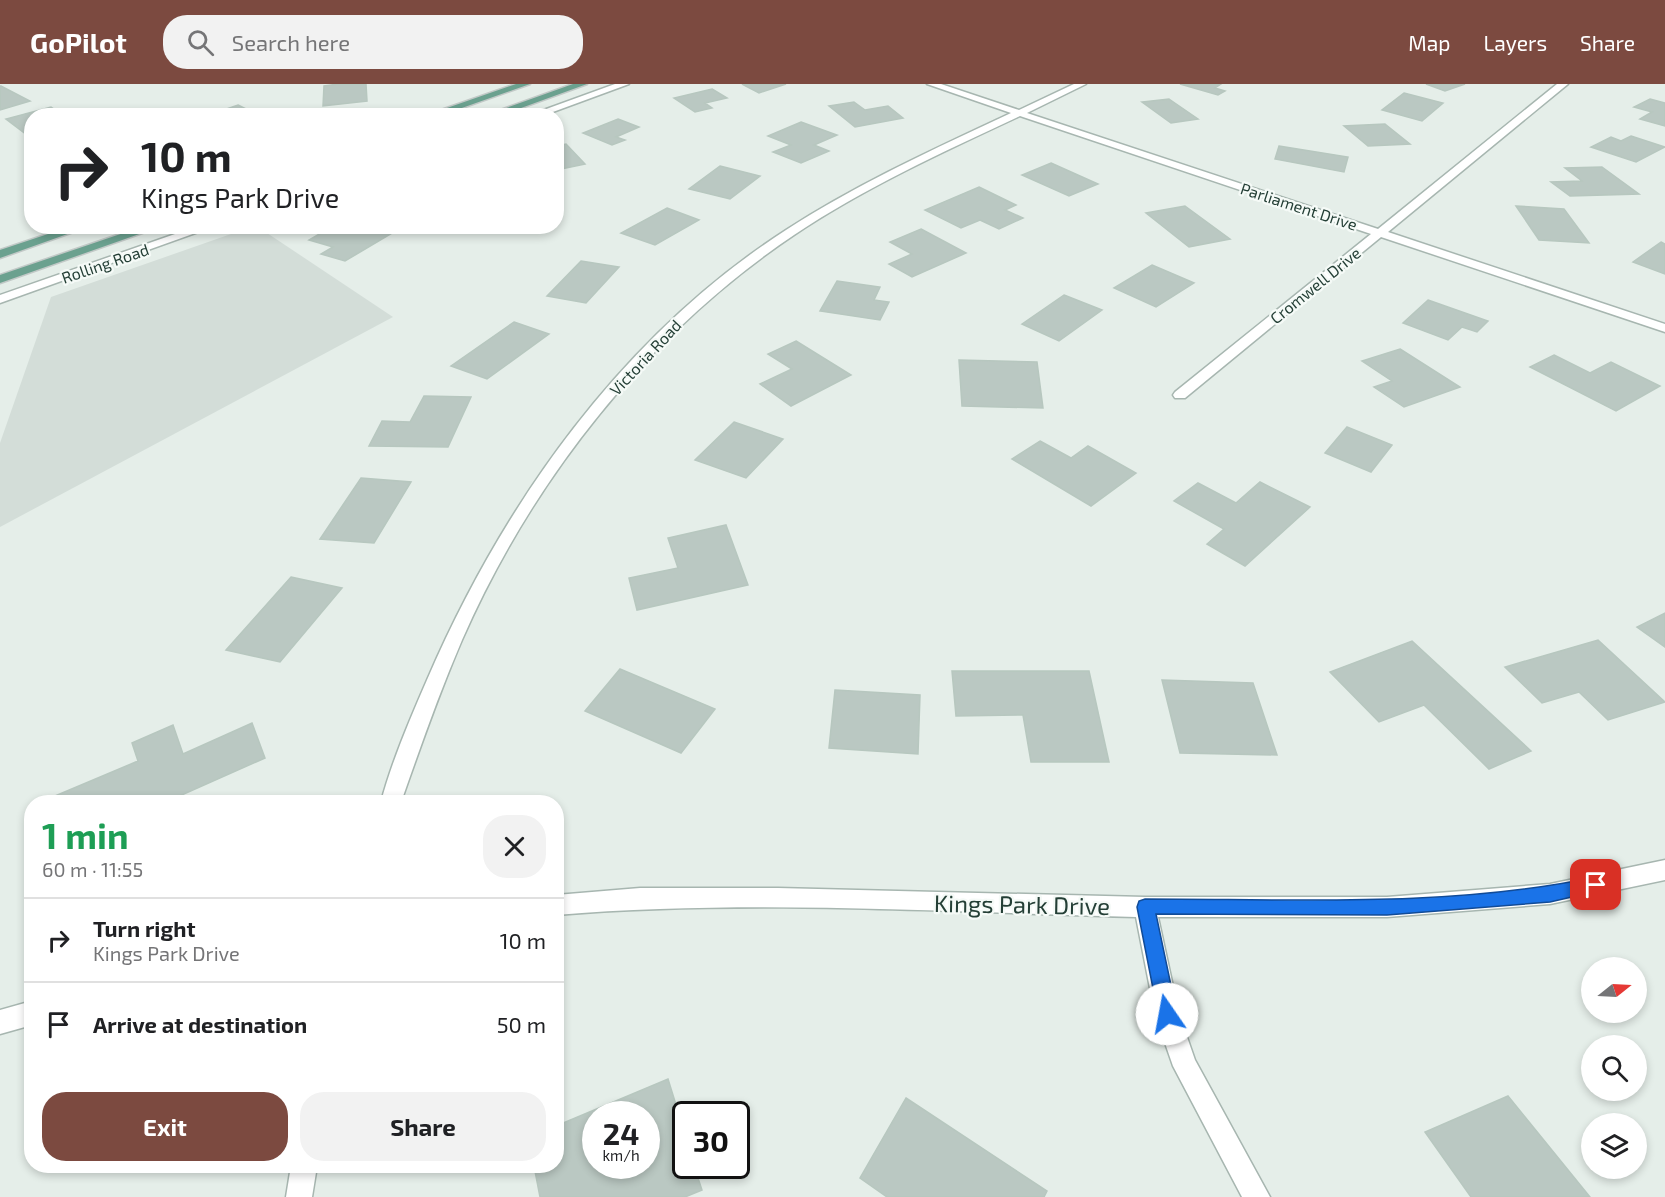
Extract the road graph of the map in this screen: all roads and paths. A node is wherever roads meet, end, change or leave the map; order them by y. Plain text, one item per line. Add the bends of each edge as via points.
1 (525, 84) edge
2 (582, 84) edge
3 (624, 84) edge
4 (932, 84) edge
5 (1081, 84) edge
6 (1563, 84) edge
7 (575, 100) junction
8 (452, 108) edge
9 (512, 108) edge
10 (536, 108) edge
11 (553, 108) edge
12 (1019, 113) junction
13 (1378, 233) junction
14 (61, 234) edge
15 (133, 234) edge
16 (187, 234) edge
17 (0, 254) edge
18 (0, 279) edge
19 (0, 299) edge
20 (1665, 328) edge
21 (1180, 395) dead end
22 (393, 795) edge
23 (1665, 870) edge
24 (564, 904) edge
25 (1145, 907) junction
26 (24, 1015) edge
27 (0, 1022) edge
28 (303, 1173) edge
29 (299, 1197) edge
30 (1257, 1197) edge

1 - 8 main road
2 - 9 main road
3 - 7 street
4 - 12 street, Parliament Drive
5 - 12 street, Victoria Road
6 - 13 street, Cromwell Drive
7 - 10 main road
7 - 11 street
12 - 13 street, Parliament Drive
12 - 22 street, Victoria Road via 895,172 787,234 704,298 622,379 543,482 491,565 450,645
13 - 20 street, Parliament Drive
13 - 21 street, Cromwell Drive
14 - 17 main road
15 - 18 main road, Rolling Road
16 - 19 street, Rolling Road
23 - 25 street, Kings Park Drive via 1550,894 1387,908
24 - 25 street, Kings Park Drive via 640,898 777,898
25 - 30 street via 1167,1014 1185,1066
26 - 27 street
28 - 29 street

